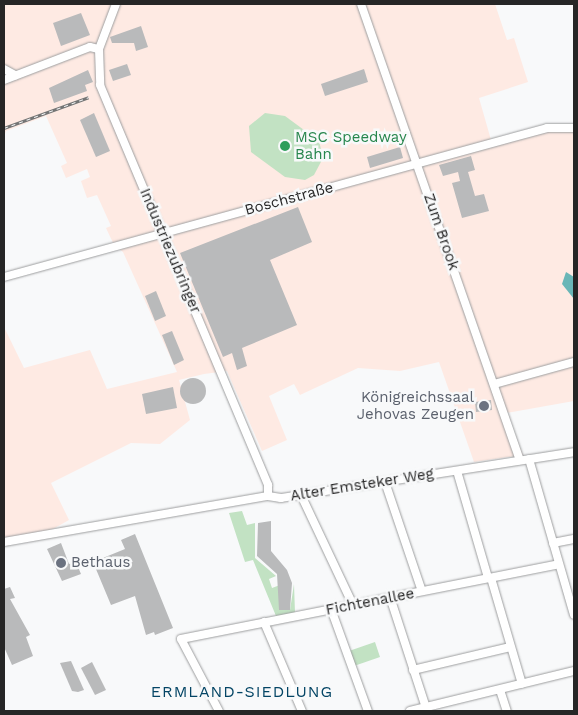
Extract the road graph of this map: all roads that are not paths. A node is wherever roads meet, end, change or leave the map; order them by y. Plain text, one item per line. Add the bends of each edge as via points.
1 (116, 4) edge
2 (361, 4) edge
3 (99, 48) junction
4 (4, 69) edge
5 (15, 75) junction
6 (4, 80) edge
7 (574, 128) edge
8 (417, 164) junction
9 (163, 234) junction
10 (4, 278) edge
11 (574, 362) edge
12 (494, 384) junction
13 (574, 452) edge
14 (529, 459) junction
15 (520, 460) junction
16 (457, 471) junction
17 (385, 482) junction
18 (301, 495) junction
19 (268, 496) junction
20 (574, 539) edge
21 (4, 542) edge
22 (553, 543) junction
23 (559, 564) junction
24 (489, 578) junction
25 (422, 592) junction
26 (390, 597) junction
27 (353, 605) junction
28 (331, 609) junction
29 (574, 615) edge
30 (264, 622) junction
31 (510, 647) junction
32 (413, 670) junction
33 (574, 671) edge
34 (522, 684) junction
35 (500, 690) junction
36 (426, 708) junction
37 (219, 711) edge
38 (302, 711) edge
39 (368, 711) edge
40 (410, 711) edge
41 (506, 711) edge

1 - 3 street, Industriezubringer
2 - 8 street, Zum Brook
3 - 5 street via 90,47
3 - 9 street, Industriezubringer via 103,92
4 - 5 street
5 - 6 street
7 - 8 street, Boschstraße via 547,128
8 - 9 street, Boschstraße
8 - 12 street, Zum Brook
9 - 10 street, Boschstraße
9 - 19 street, Industriezubringer via 268,486
11 - 12 street
12 - 15 street, Zum Brook
13 - 14 street, Alter Emsteker Weg
14 - 15 street, Alter Emsteker Weg
14 - 22 street
15 - 16 street, Alter Emsteker Weg
16 - 17 street, Alter Emsteker Weg
16 - 24 street
17 - 18 street, Alter Emsteker Weg
17 - 25 street
18 - 19 street, Alter Emsteker Weg
18 - 27 street
19 - 21 street, Alter Emsteker Weg
20 - 22 street
22 - 23 street
23 - 24 street, Fichtenallee
23 - 29 street
24 - 25 street, Fichtenallee
24 - 31 street
25 - 26 street, Fichtenallee
26 - 27 street, Fichtenallee
26 - 32 street
27 - 28 street, Fichtenallee
28 - 30 street, Fichtenallee
28 - 39 street
30 - 37 street, Fichtenallee via 181,639
30 - 38 street
31 - 32 street
31 - 34 street
32 - 36 street
33 - 34 street
34 - 35 street
35 - 36 street
35 - 41 street
36 - 40 street

